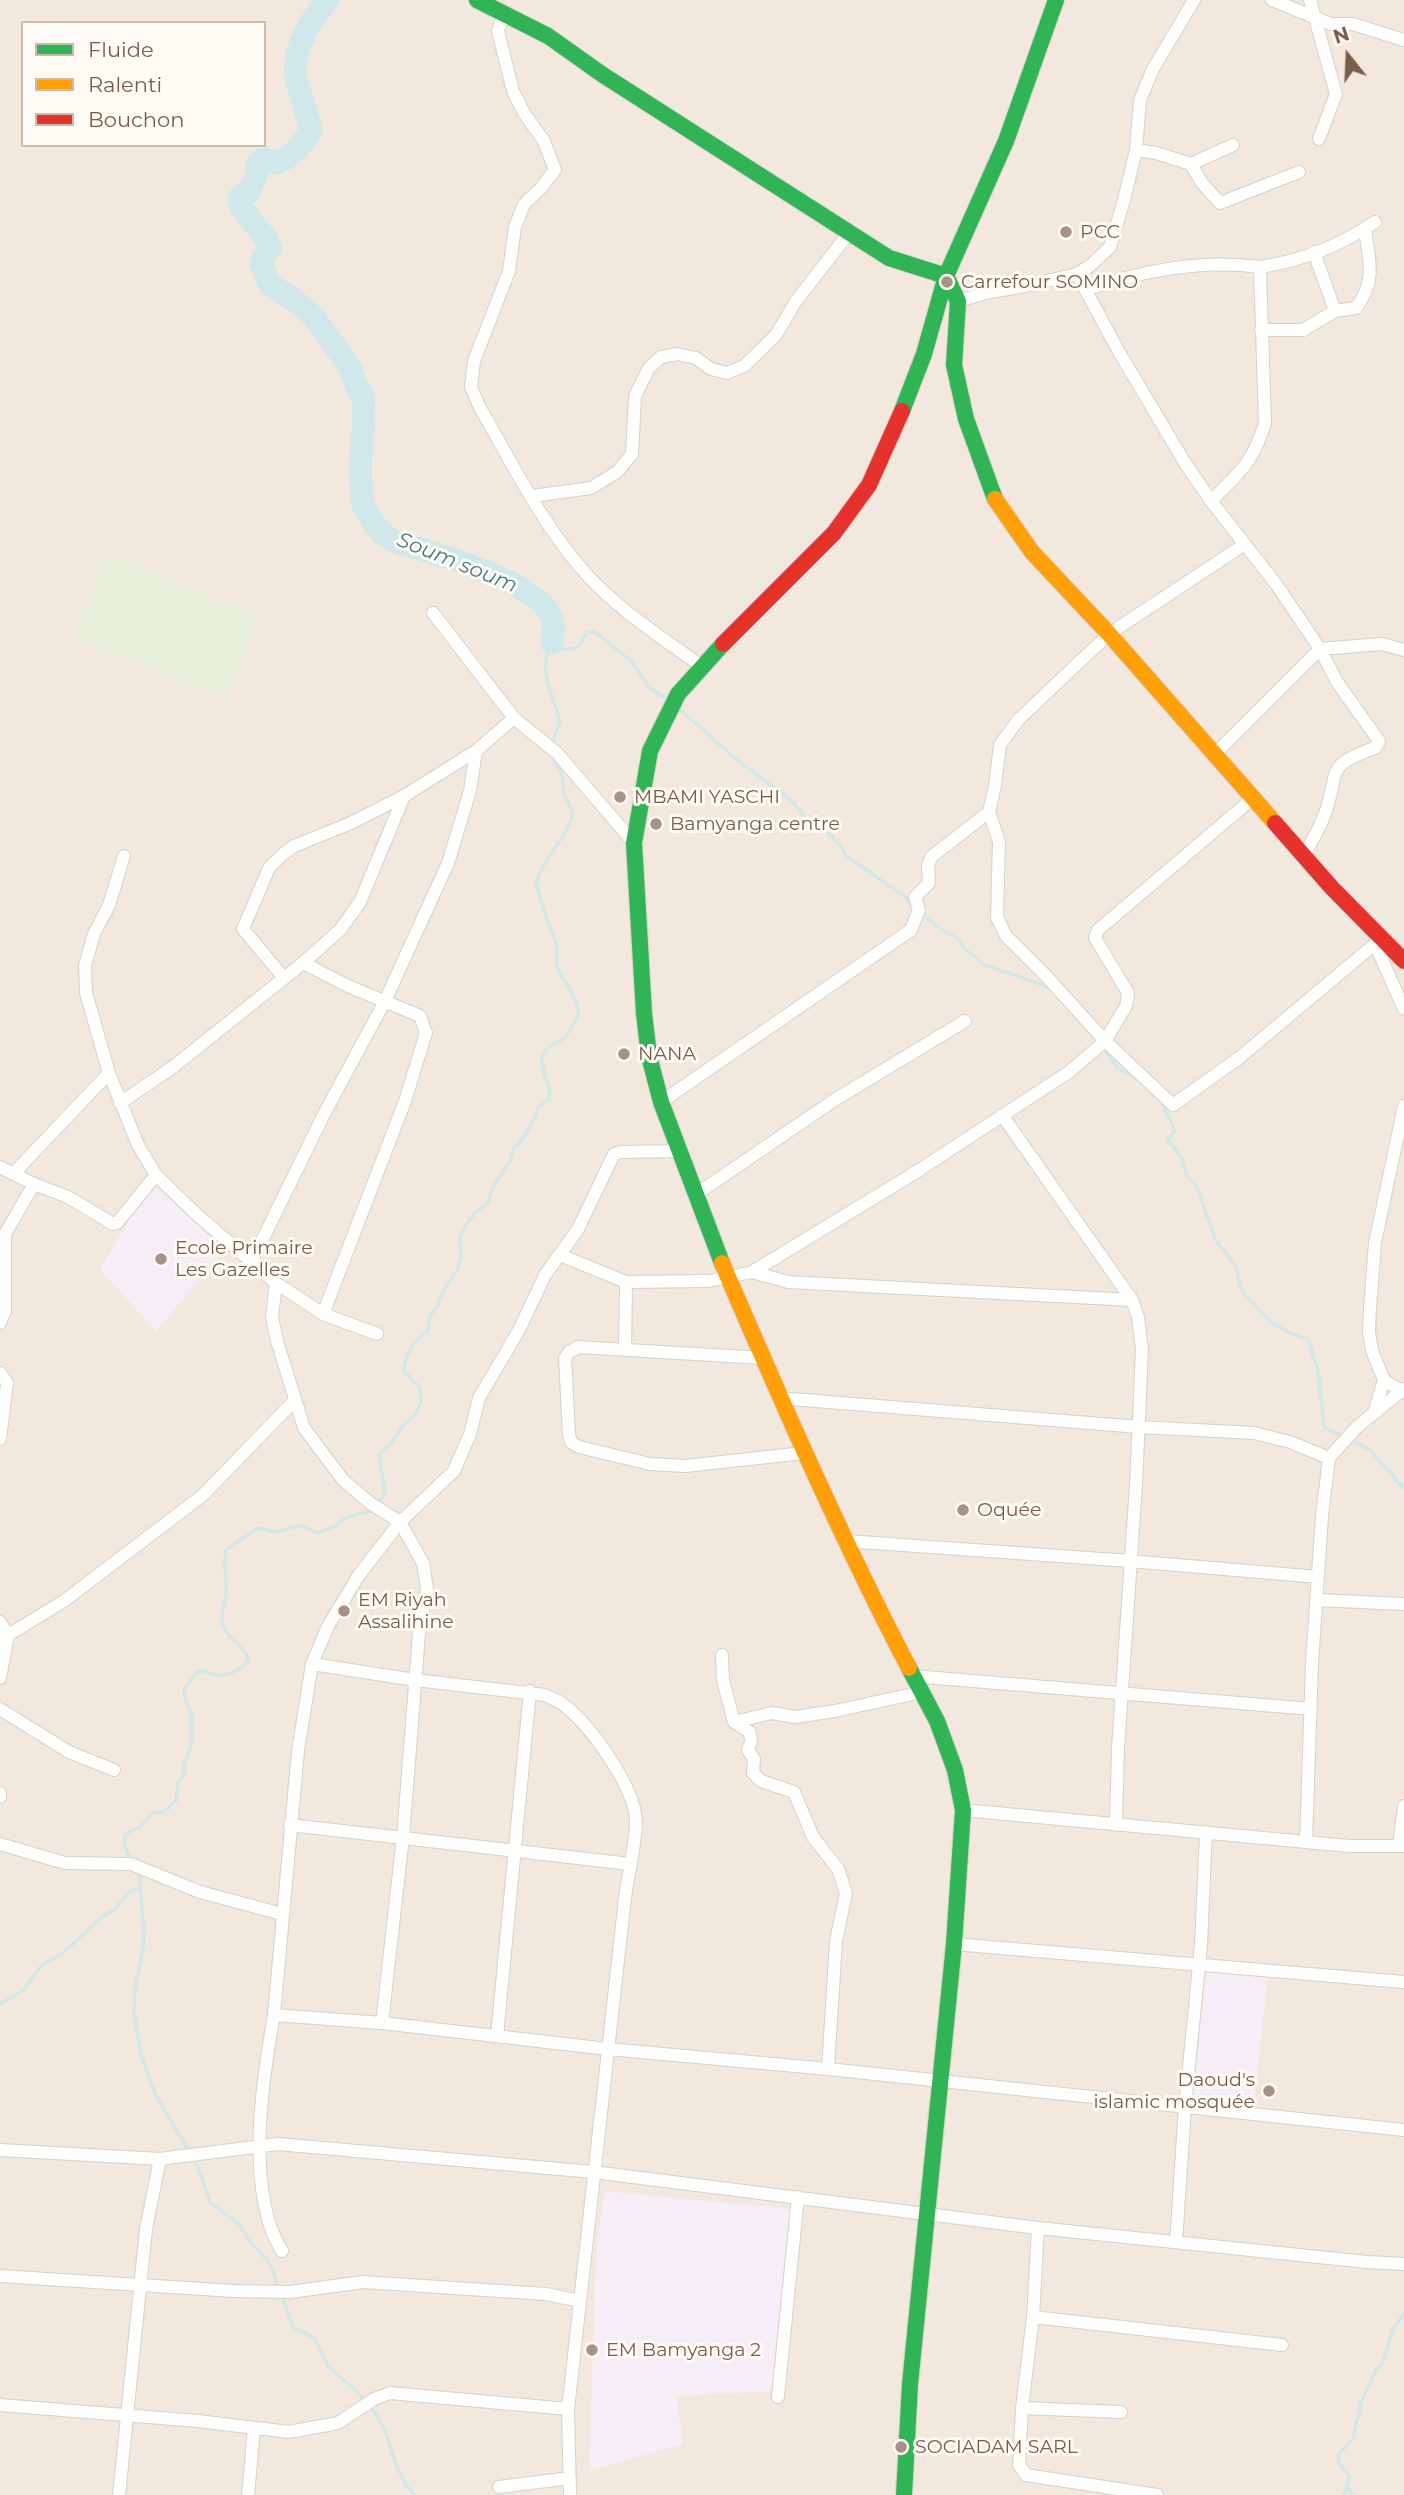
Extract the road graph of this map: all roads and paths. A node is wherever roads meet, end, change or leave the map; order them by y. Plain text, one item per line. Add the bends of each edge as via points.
1 (477, 0) edge
2 (1056, 0) edge
3 (1194, 0) edge
4 (1272, 0) edge
5 (1310, 0) edge
6 (504, 14) junction
7 (1313, 17) junction
8 (1404, 40) edge
9 (1318, 139) dead end
10 (1233, 145) dead end
11 (1136, 150) junction
12 (1191, 164) junction
13 (1299, 172) dead end
14 (849, 233) junction
15 (1314, 252) junction
16 (1260, 267) junction
17 (1077, 274) junction
18 (946, 276) junction
19 (1085, 290) junction
20 (958, 301) junction
21 (1335, 311) junction
22 (1261, 330) junction
23 (532, 496) junction
24 (1211, 501) junction
25 (1245, 544) junction
26 (433, 613) dead end
27 (1109, 634) junction
28 (1320, 649) junction
29 (1404, 650) edge
30 (701, 666) junction
31 (514, 718) junction
32 (476, 751) junction
33 (1214, 755) junction
34 (404, 796) junction
35 (1252, 799) junction
36 (989, 812) junction
37 (634, 843) junction
38 (124, 856) dead end
39 (1304, 856) junction
40 (1377, 941) junction
41 (1404, 961) edge
42 (303, 963) junction
43 (284, 978) junction
44 (385, 1000) junction
45 (1404, 1009) edge
46 (965, 1021) dead end
47 (1101, 1045) junction
48 (109, 1073) junction
49 (120, 1102) junction
50 (661, 1102) junction
51 (1404, 1106) edge
52 (1003, 1115) junction
53 (679, 1151) junction
54 (0, 1167) edge
55 (13, 1174) junction
56 (156, 1175) junction
57 (34, 1184) junction
58 (695, 1195) junction
59 (560, 1255) junction
60 (252, 1261) junction
61 (752, 1272) junction
62 (727, 1277) junction
63 (626, 1282) junction
64 (276, 1283) junction
65 (1132, 1300) junction
66 (323, 1314) junction
67 (0, 1323) edge
68 (377, 1334) dead end
69 (625, 1350) junction
70 (762, 1358) junction
71 (0, 1373) edge
72 (1384, 1380) junction
73 (1403, 1390) edge
74 (779, 1398) junction
75 (294, 1401) junction
76 (1375, 1410) junction
77 (1139, 1427) junction
78 (0, 1439) edge
79 (804, 1452) junction
80 (1332, 1455) junction
81 (400, 1522) junction
82 (846, 1541) junction
83 (1130, 1560) junction
84 (1318, 1577) junction
85 (1317, 1600) junction
86 (1404, 1604) edge
87 (0, 1622) edge
88 (4, 1638) edge
89 (722, 1655) dead end
90 (312, 1664) junction
91 (913, 1676) junction
92 (0, 1678) edge
93 (415, 1680) junction
94 (530, 1691) junction
95 (922, 1692) junction
96 (1122, 1695) junction
97 (0, 1709) edge
98 (1311, 1709) junction
99 (734, 1722) junction
100 (114, 1770) dead end
101 (1404, 1806) edge
102 (963, 1810) junction
103 (290, 1825) junction
104 (1116, 1825) junction
105 (1206, 1832) junction
106 (403, 1837) junction
107 (1306, 1842) junction
108 (0, 1844) edge
109 (1401, 1846) edge
110 (514, 1852) junction
111 (630, 1864) junction
112 (282, 1914) junction
113 (954, 1944) junction
114 (1199, 1966) junction
115 (1404, 1982) edge
116 (274, 2015) junction
117 (382, 2023) junction
118 (497, 2036) junction
119 (608, 2049) junction
120 (828, 2069) junction
121 (940, 2082) junction
122 (1185, 2107) junction
123 (1404, 2130) edge
124 (258, 2145) junction
125 (0, 2150) edge
126 (160, 2160) junction
127 (593, 2172) junction
128 (798, 2197) junction
129 (927, 2212) junction
130 (1038, 2228) junction
131 (1175, 2242) junction
132 (282, 2251) dead end
133 (1404, 2264) edge
134 (0, 2276) edge
135 (140, 2285) junction
136 (580, 2301) junction
137 (1033, 2317) junction
138 (1282, 2344) dead end
139 (778, 2397) dead end
140 (0, 2405) edge
141 (1022, 2408) junction
142 (568, 2409) junction
143 (1121, 2412) dead end
144 (127, 2415) junction
145 (254, 2428) junction
146 (570, 2478) junction
147 (499, 2487) dead end
148 (119, 2495) edge
149 (248, 2495) edge
150 (570, 2495) edge
151 (904, 2495) edge
152 (1157, 2495) edge

1 - 6 street
2 - 18 street via 1006,141
3 - 11 street via 1140,100
4 - 7 street
5 - 7 street
6 - 14 street via 548,36
6 - 23 street via 498,31 513,90 544,141 555,170 524,204 509,271 474,361 471,387
7 - 8 street
7 - 9 street via 1336,94
10 - 12 street
11 - 12 street
11 - 17 street via 1110,247
12 - 13 street via 1220,203
14 - 18 street via 889,258
14 - 23 street via 796,301 776,335 744,366 727,373 677,354 661,357 649,368 635,396 632,454 617,472 591,488
15 - 16 street
15 - 21 street
15 - 21 street via 1370,225 1367,293 1356,308
16 - 19 street via 1211,264 1159,270
16 - 22 street
17 - 19 street
17 - 20 street
18 - 20 street
18 - 30 street via 924,354 869,485 835,533
19 - 24 street via 1164,430
20 - 27 street via 954,365 966,419 994,498 1032,552
21 - 22 street via 1303,330
22 - 24 street via 1265,424 1247,466
23 - 30 street via 588,576
24 - 25 street
25 - 27 street
25 - 28 street
26 - 31 street
27 - 33 street
27 - 36 street via 1018,720 1000,745
28 - 29 street via 1382,644
28 - 33 street
28 - 39 street via 1337,682 1379,741 1375,748 1338,767 1324,816
30 - 37 street via 678,694 649,751
31 - 32 street
31 - 37 street via 556,753
32 - 34 street
32 - 44 street via 470,791 448,863
33 - 35 street
34 - 42 street via 360,902 340,930
34 - 43 street via 294,846 269,868 243,929
35 - 39 street
35 - 47 street via 1098,930 1098,946 1128,997
36 - 47 street via 999,842 997,917 1006,936 1056,986
36 - 50 street via 931,857 929,883 915,897 919,910 911,930
37 - 50 street via 644,1013
38 - 48 street via 85,965 86,993
39 - 40 street
40 - 41 street
40 - 45 street
40 - 47 street via 1239,1058 1173,1104
42 - 43 street
42 - 44 street
43 - 49 street via 173,1067
44 - 60 street
44 - 66 street via 420,1016 426,1033 405,1101
46 - 58 street via 836,1099
47 - 52 street
48 - 49 street
48 - 55 street
49 - 56 street
50 - 53 street
51 - 72 street via 1375,1243 1370,1308 1372,1351
52 - 61 street
52 - 65 street
53 - 58 street
53 - 59 street via 614,1154 578,1229
54 - 55 street
55 - 57 street
56 - 57 street via 113,1224 68,1197
56 - 60 street
57 - 67 street via 5,1234 5,1311
58 - 62 street
59 - 63 street
59 - 81 street via 480,1398 454,1471
60 - 64 street
61 - 62 street
61 - 65 street via 789,1282
62 - 63 street
62 - 70 street
63 - 69 street
64 - 66 street
64 - 75 street via 272,1317
65 - 77 street via 1142,1349
66 - 68 street
69 - 70 street
69 - 79 street via 578,1347 565,1358 569,1434 579,1447 650,1464 685,1466
70 - 74 street
71 - 78 street via 7,1383
72 - 73 street
72 - 76 street
73 - 76 street
74 - 77 street
74 - 79 street
75 - 81 street via 304,1428 343,1480
75 - 88 street via 203,1495 64,1601
76 - 80 street
77 - 80 street via 1254,1433
77 - 83 street
79 - 82 street
80 - 84 street
81 - 90 street via 359,1575 328,1626
81 - 93 street via 423,1563 427,1589
82 - 83 street
82 - 91 street
83 - 84 street
83 - 96 street
84 - 85 street
85 - 86 street
85 - 98 street
87 - 88 street
88 - 92 street
89 - 99 street via 723,1681
90 - 93 street
90 - 103 street
91 - 95 street
91 - 96 street
93 - 94 street
93 - 106 street
94 - 110 street
94 - 111 street via 564,1704 591,1732 619,1774 634,1805
95 - 99 street via 835,1711 795,1717 772,1713
95 - 102 street via 955,1770
96 - 98 street
96 - 104 street
97 - 100 street via 69,1752
98 - 107 street
99 - 120 street via 750,1732 753,1773 761,1782 794,1792 813,1837 838,1869 846,1894 836,1941
101 - 109 street
102 - 104 street
102 - 113 street
103 - 106 street
103 - 112 street
104 - 105 street
105 - 107 street
105 - 114 street
106 - 110 street
106 - 117 street
107 - 109 street
108 - 112 street via 65,1863 136,1866 200,1892
110 - 111 street
110 - 118 street
111 - 119 street
112 - 116 street
113 - 114 street
113 - 121 street
114 - 115 street
114 - 122 street
116 - 117 street
116 - 124 street
117 - 118 street
118 - 119 street
119 - 120 street
119 - 127 street
120 - 121 street
121 - 122 street
121 - 129 street
122 - 123 street
122 - 131 street
124 - 126 street
124 - 127 street
124 - 132 street via 268,2221
125 - 126 street
126 - 135 street
127 - 128 street
127 - 136 street
128 - 129 street
128 - 139 street
129 - 130 street
129 - 151 street
130 - 131 street
130 - 137 street
131 - 133 street
134 - 135 street
135 - 136 street via 290,2292 363,2282 546,2294
135 - 144 street
136 - 142 street
137 - 138 street
137 - 141 street
140 - 144 street
141 - 143 street
141 - 152 street via 1019,2465 1026,2475
142 - 145 street via 390,2393 338,2423 289,2432
142 - 146 street
144 - 145 street
144 - 148 street
145 - 149 street
146 - 147 street
146 - 150 street

